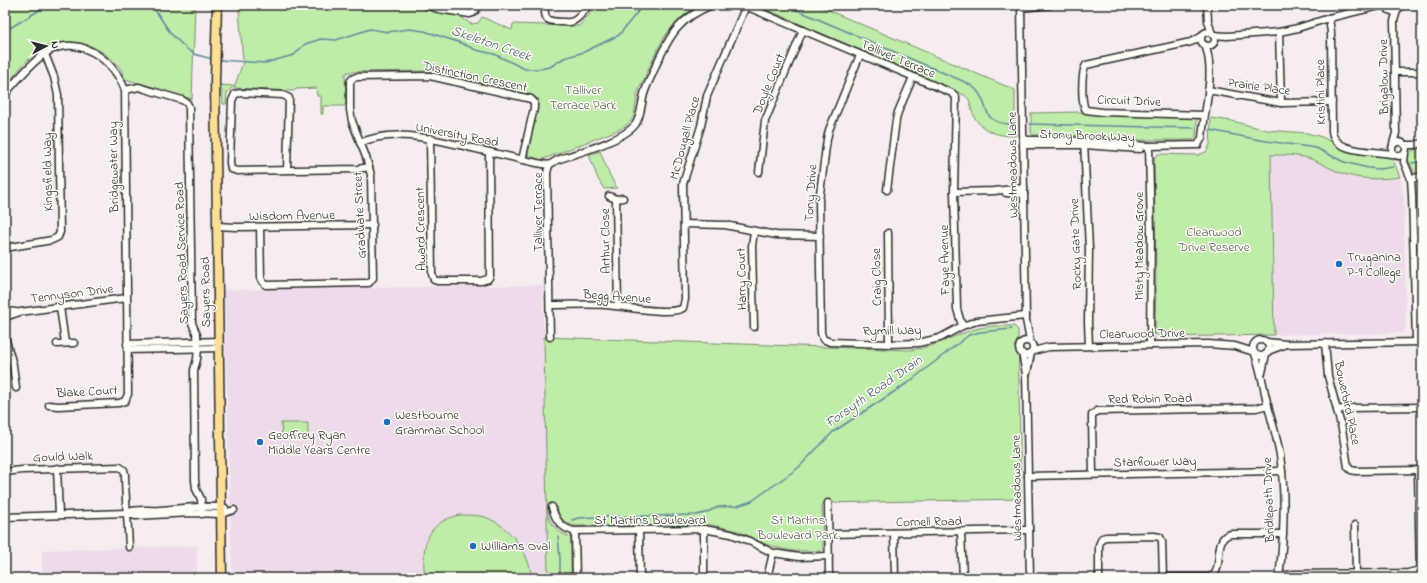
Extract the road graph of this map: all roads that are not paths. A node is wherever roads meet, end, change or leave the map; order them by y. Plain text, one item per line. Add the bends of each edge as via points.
1 (217, 5) edge
2 (426, 5) edge
3 (476, 5) edge
4 (545, 5) edge
5 (589, 5) edge
6 (712, 5) edge
7 (1050, 5) edge
8 (1207, 5) edge
9 (1407, 5) edge
10 (745, 6) edge
11 (1021, 6) edge
12 (1390, 8) edge
13 (1329, 18) junction
14 (1208, 21) junction
15 (803, 30) junction
16 (1279, 32) junction
17 (1213, 34) junction
18 (1228, 36) junction
19 (1203, 40) junction
20 (1213, 43) junction
21 (45, 54) junction
22 (860, 55) junction
23 (1208, 57) junction
24 (1395, 72) junction
25 (1422, 72) edge
26 (913, 77) junction
27 (352, 79) joint
28 (125, 90) junction
29 (1208, 90) junction
30 (5, 94) edge
31 (1332, 102) junction
32 (1281, 103) junction
33 (1204, 115) junction
34 (1396, 133) junction
35 (430, 138) junction
36 (360, 143) junction
37 (1023, 143) junction
38 (1084, 143) junction
39 (1403, 143) junction
40 (1422, 143) edge
41 (1415, 145) junction
42 (1149, 146) junction
43 (1393, 146) junction
44 (489, 152) junction
45 (1382, 152) junction
46 (1406, 153) junction
47 (1395, 156) junction
48 (522, 160) junction
49 (549, 165) junction
50 (1405, 166) junction
51 (369, 167) junction
52 (287, 170) junction
53 (759, 172) dead end
54 (1422, 176) edge
55 (1410, 179) junction
56 (887, 190) dead end
57 (1024, 191) junction
58 (954, 192) junction
59 (609, 196) dead end
60 (623, 198) dead end
61 (616, 199) junction
62 (684, 224) junction
63 (373, 225) junction
64 (217, 226) junction
65 (260, 227) junction
66 (236, 228) junction
67 (754, 231) junction
68 (888, 233) dead end
69 (820, 236) junction
70 (1422, 236) edge
71 (1413, 237) junction
72 (217, 239) junction
73 (5, 248) edge
74 (126, 298) junction
75 (1422, 299) edge
76 (1415, 300) junction
77 (550, 306) junction
78 (618, 306) junction
79 (60, 307) junction
80 (683, 308) joint
81 (5, 312) edge
82 (20, 312) junction
83 (5, 317) edge
84 (1026, 320) junction
85 (962, 326) junction
86 (754, 328) dead end
87 (550, 337) dead end
88 (5, 338) edge
89 (823, 339) joint
90 (1031, 342) junction
91 (1266, 342) junction
92 (1419, 342) edge
93 (65, 343) junction
94 (74, 343) dead end
95 (1325, 343) junction
96 (57, 344) dead end
97 (219, 344) junction
98 (889, 344) junction
99 (1254, 344) junction
100 (1286, 344) junction
101 (198, 345) junction
102 (1150, 345) junction
103 (1020, 346) junction
104 (1089, 346) junction
105 (1235, 346) junction
106 (127, 347) junction
107 (1049, 347) junction
108 (1032, 352) junction
109 (1267, 352) junction
110 (1022, 353) junction
111 (1254, 353) junction
112 (1026, 374) junction
113 (1262, 374) junction
114 (16, 388) dead end
115 (125, 400) joint
116 (49, 405) dead end
117 (1268, 405) junction
118 (1422, 407) edge
119 (1337, 410) junction
120 (57, 468) junction
121 (1420, 470) edge
122 (1282, 471) junction
123 (5, 472) edge
124 (1093, 474) junction
125 (1028, 476) junction
126 (828, 503) dead end
127 (552, 507) dead end
128 (234, 510) dead end
129 (202, 511) junction
130 (221, 511) junction
131 (126, 513) junction
132 (59, 515) junction
133 (5, 517) edge
134 (1355, 525) dead end
135 (639, 530) junction
136 (704, 530) junction
137 (1029, 530) junction
138 (1420, 531) edge
139 (575, 532) junction
140 (961, 532) junction
141 (894, 533) junction
142 (829, 534) junction
143 (1283, 534) junction
144 (129, 547) dead end
145 (773, 553) junction
146 (829, 556) junction
147 (1356, 574) junction
148 (1420, 574) edge
149 (1279, 575) edge
150 (36, 578) edge
151 (41, 578) edge
152 (222, 578) edge
153 (576, 578) edge
154 (640, 578) edge
155 (704, 578) edge
156 (767, 578) edge
157 (830, 578) edge
158 (895, 578) edge
159 (963, 578) edge
160 (1030, 578) edge
161 (1099, 578) edge
162 (1163, 578) edge

1 - 64 main road, Sayers Road
2 - 3 street via 470,14 474,13
4 - 5 street via 545,16 548,20 569,22 575,20
6 - 49 street, Talliver Terrace via 695,13 668,39 645,91 635,125 621,136
7 - 11 street
8 - 14 street
9 - 12 street
10 - 15 street, Talliver Terrace
10 - 62 street, McDougall Place via 707,96 701,126 683,184
11 - 37 street, Westmeadows Lane
12 - 13 street
12 - 24 street, Brigalow Drive via 1394,21
13 - 16 street
13 - 31 street, Kristini Place
14 - 17 street
14 - 19 street
15 - 22 street, Talliver Terrace
15 - 53 street, Doyle Court via 765,121
16 - 18 street
16 - 32 street
17 - 18 street
17 - 19 street via 1208,32
17 - 20 street
18 - 20 street, Circuit Drive
19 - 20 street, Circuit Drive via 1208,46
19 - 23 street, Stony Brook Way
19 - 33 street, Circuit Drive via 1086,65 1083,72 1083,103 1086,110 1102,112
20 - 23 street, Stony Brook Way
21 - 28 street, Bridgewater Way via 54,50 79,47 96,54 110,64
21 - 30 street, Bridgewater Way via 28,67
21 - 73 street, Kingsfield Way via 58,95 60,232 58,237 52,240
22 - 26 street, Talliver Terrace
22 - 69 street, Tony Drive via 827,139 819,201
23 - 29 street, Stony Brook Way
24 - 25 street
24 - 34 street, Brigalow Drive
26 - 56 street via 896,120
26 - 58 street, Talliver Terrace via 956,97
27 - 36 street, Graduate Street via 351,116
27 - 48 street, Distinction Crescent via 358,76 430,76 531,99 534,108
28 - 74 street, Bridgewater Way
28 - 101 street, Sayers Road Service Road via 145,88 182,100 189,107 192,323
29 - 32 street, Prairie Place
29 - 33 street, Stony Brook Way
31 - 32 street, Prairie Place
31 - 45 street, Kristini Place via 1333,134 1336,141 1358,150
33 - 42 street, Stony Brook Way via 1202,138 1198,145
34 - 39 street, Brigalow Drive
34 - 43 street, Brigalow Drive
35 - 36 street, University Road via 379,137
35 - 44 street, University Road
35 - 44 street, Award Crescent via 432,274 437,281 481,281 490,276
36 - 51 street, Graduate Street
37 - 38 street, Stony Brook Way
37 - 57 street, Westmeadows Lane
38 - 42 street, Stony Brook Way
38 - 104 street, Rocky Gate Drive via 1089,249
39 - 41 street
39 - 43 street
39 - 46 street
40 - 41 street
41 - 46 street
42 - 102 street, Misty Meadow Grove
43 - 45 street
43 - 47 street
44 - 48 street, University Road
45 - 47 street, Kristini Place
46 - 47 street via 1400,157
46 - 50 street
47 - 50 street
48 - 49 street, University Road
49 - 77 street, Talliver Terrace via 547,173
50 - 55 street
51 - 52 street
51 - 63 street, Graduate Street
52 - 52 street via 231,169 232,107 235,94 283,95 289,98
54 - 55 street
55 - 71 street
57 - 58 street
57 - 84 street, Westmeadows Lane
58 - 85 street, Faye Avenue via 956,309
59 - 61 street, Arthur Close
60 - 61 street, Arthur Close
61 - 78 street, Arthur Close
62 - 67 street via 725,225
62 - 80 street, McDougall Place
63 - 65 street, Wisdom Avenue
63 - 65 street, Graduate Street via 372,281 266,285 261,278
64 - 66 street, Wisdom Avenue
64 - 72 main road, Sayers Road
65 - 66 street, Wisdom Avenue
66 - 72 street, Wisdom Avenue via 224,230
67 - 69 street via 780,235
67 - 86 street, Harry Court
68 - 98 street, Craig Close
69 - 89 street, Tony Drive
70 - 71 street
71 - 76 street
72 - 97 main road, Sayers Road
74 - 79 street, Tennyson Drive
74 - 106 street, Bridgewater Way
75 - 76 street
76 - 92 street
77 - 78 street, Begg Avenue
77 - 87 street, Talliver Terrace
78 - 80 street, Begg Avenue via 664,311
79 - 82 street, Tennyson Drive
79 - 93 street
81 - 82 street, Tennyson Drive
81 - 83 street
82 - 83 street, Tennyson Drive
84 - 85 street, Rymill Way via 982,320
84 - 90 street, Westmeadows Lane
84 - 103 street, Westmeadows Lane
85 - 98 street, Rymill Way via 928,342
88 - 114 street via 13,364
89 - 98 street, Rymill Way via 830,342
90 - 103 street via 1023,342
90 - 107 street, Clearwood Drive
90 - 108 street
91 - 99 street via 1258,340
91 - 100 street
91 - 109 street
92 - 95 street
93 - 94 street
93 - 96 street
95 - 100 street
95 - 119 street, Bowerbird Place via 1328,376
97 - 101 street
97 - 130 main road, Sayers Road
99 - 105 street, Clearwood Drive
99 - 111 street
100 - 109 street
101 - 106 street
101 - 129 street, Sayers Road Service Road via 194,370 196,489
102 - 104 street, Clearwood Drive
102 - 105 street, Clearwood Drive
103 - 110 street
104 - 107 street, Clearwood Drive
105 - 111 street, Clearwood Drive
106 - 115 street, Bridgewater Way via 128,394
107 - 108 street, Clearwood Drive
108 - 110 street via 1027,355
108 - 112 street, Westmeadows Lane
109 - 111 street via 1261,356
109 - 113 street, Bridlepath Drive
110 - 112 street, Westmeadows Lane
111 - 113 street, Bridlepath Drive
112 - 125 street, Westmeadows Lane
113 - 117 street, Bridlepath Drive
115 - 116 street, Blake Court via 119,403
117 - 122 street, Bridlepath Drive
117 - 124 street, Red Robin Road via 1256,408 1096,411 1092,415
118 - 119 street
119 - 121 street, Bowerbird Place via 1348,467 1356,471
120 - 123 street, Gould Walk
120 - 131 street, Gould Walk via 122,468 125,474
120 - 132 street
121 - 138 street
122 - 124 street, Starflower Way
122 - 143 street, Bridlepath Drive
124 - 125 street, Starflower Way
125 - 137 street, Westmeadows Lane
126 - 142 street
127 - 139 street, St Martins Boulevard via 558,522
128 - 130 street
129 - 130 street
129 - 131 street via 158,513 135,510
130 - 152 main road, Sayers Road
131 - 132 street
131 - 144 street
132 - 133 street
134 - 147 street
135 - 136 street, St Martins Boulevard
135 - 139 street, St Martins Boulevard
135 - 154 street
136 - 145 street, St Martins Boulevard via 731,534
136 - 155 street
137 - 140 street, Cornell Road
137 - 160 street, Westmeadows Lane
138 - 148 street
139 - 153 street
140 - 141 street, Cornell Road
140 - 159 street
141 - 142 street, Cornell Road
141 - 158 street
142 - 146 street
143 - 149 street, Bridlepath Drive
143 - 162 street via 1228,535 1221,542 1214,575
145 - 146 street, St Martins Boulevard via 799,557
145 - 156 street
146 - 157 street
147 - 148 street
147 - 149 street
150 - 151 street
161 - 162 street via 1099,544 1102,538 1154,536 1162,541

